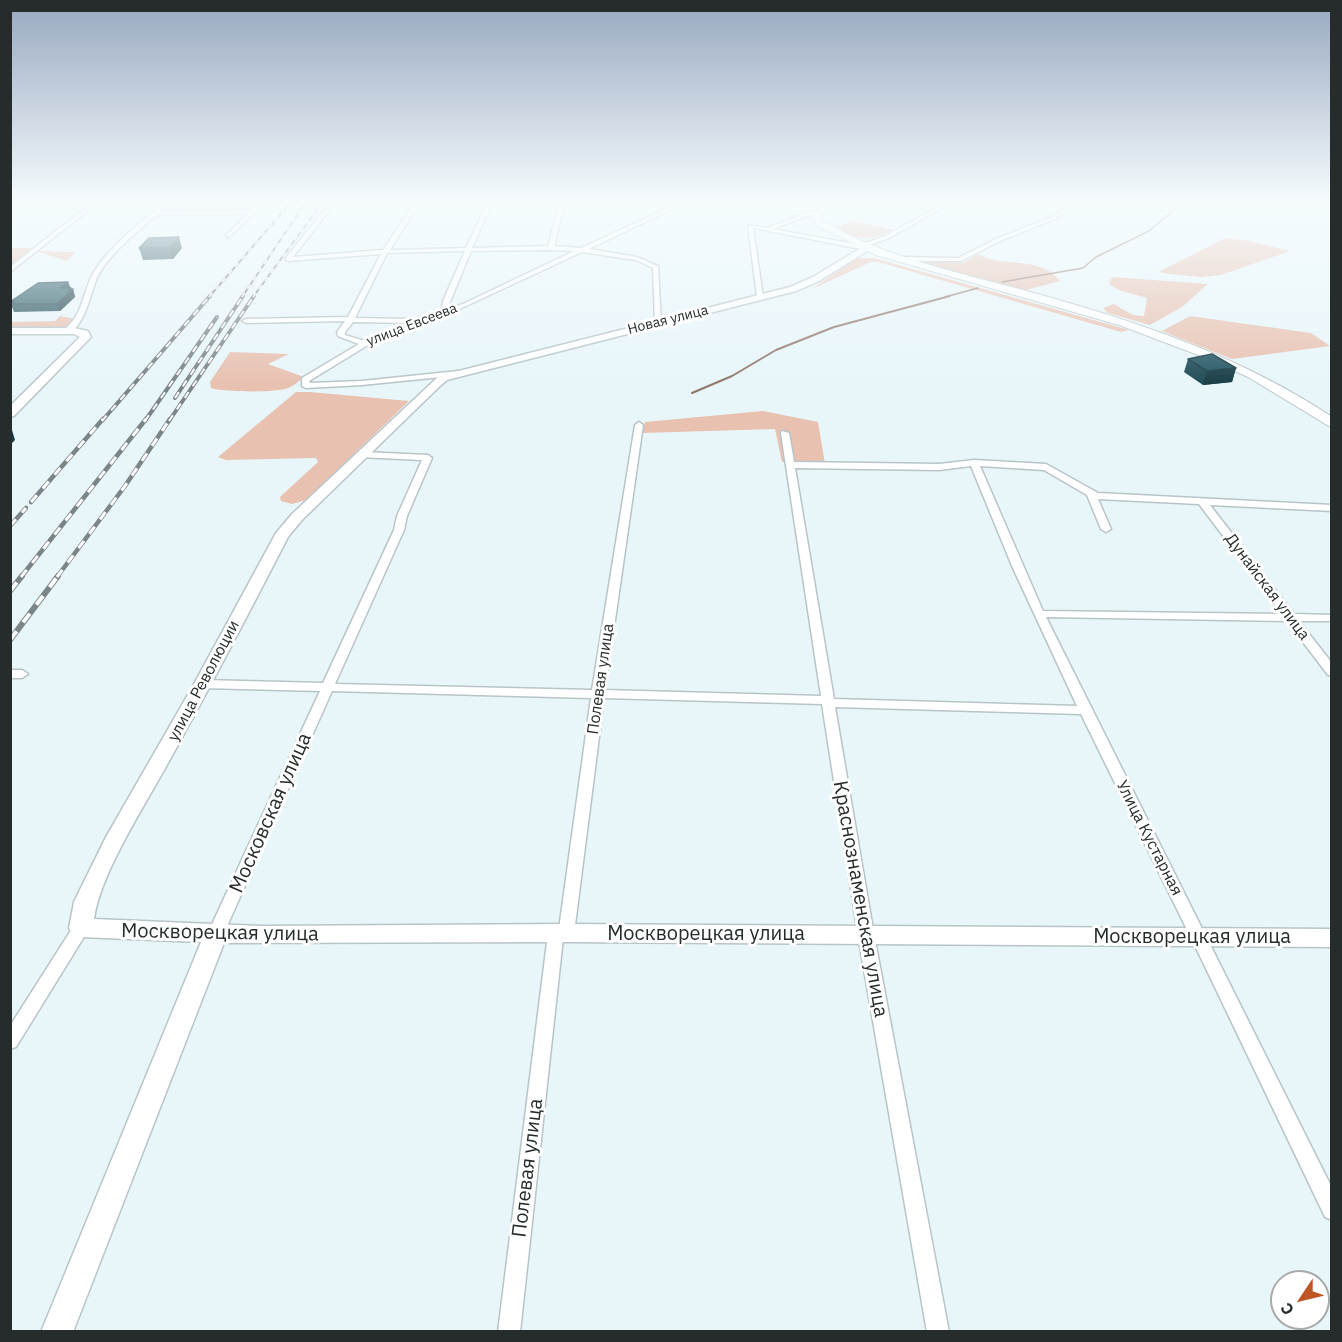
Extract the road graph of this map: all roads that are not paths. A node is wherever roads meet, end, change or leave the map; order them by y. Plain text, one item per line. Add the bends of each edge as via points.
1 (107, 262) edge
2 (380, 262) edge
3 (463, 262) edge
4 (557, 262) edge
5 (647, 262) edge
6 (755, 262) edge
7 (835, 262) edge
8 (910, 262) edge
9 (760, 297) junction
10 (449, 312) junction
11 (351, 319) junction
12 (246, 321) dead end
13 (419, 322) junction
14 (659, 322) junction
15 (69, 330) junction
16 (10, 331) edge
17 (365, 343) junction
18 (462, 373) junction
19 (10, 413) edge
20 (1332, 424) edge
21 (639, 425) dead end
22 (784, 433) dead end
23 (362, 455) junction
24 (974, 463) junction
25 (790, 465) junction
26 (1091, 493) junction
27 (1202, 501) junction
28 (1332, 508) edge
29 (1106, 529) dead end
30 (1040, 614) junction
31 (1290, 617) junction
32 (1332, 618) edge
33 (1332, 672) edge
34 (203, 684) junction
35 (328, 687) junction
36 (598, 693) junction
37 (826, 700) junction
38 (1085, 710) junction
39 (81, 928) junction
40 (216, 933) junction
41 (561, 933) junction
42 (866, 935) junction
43 (1199, 937) junction
44 (1332, 938) edge
45 (10, 1042) edge
46 (1332, 1210) edge
47 (57, 1332) edge
48 (509, 1332) edge
49 (938, 1332) edge

1 - 15 street via 98,271 77,323
2 - 11 street
3 - 10 street via 445,303
4 - 10 street, улица Евсеева
5 - 14 street via 654,264
6 - 9 street
7 - 9 street, Новая улица via 805,284
8 - 20 main road via 1169,337 1247,370
9 - 14 street, Новая улица
10 - 13 street, улица Евсеева
11 - 12 street
11 - 13 street
11 - 17 street via 341,335
13 - 17 street, улица Евсеева
14 - 18 street, Новая улица
15 - 16 street
15 - 19 street via 86,336 84,341
17 - 18 street, улица Евсеева via 305,380 306,386
18 - 23 street, улица Революции via 436,383
21 - 36 street, Полевая улица
22 - 25 street, Краснознаменская улица
23 - 34 street, улица Революции via 281,536
23 - 35 street, Московская улица via 428,458
24 - 25 street via 939,467
24 - 26 street via 1046,467
24 - 30 street, Улица Кустарная
25 - 37 street, Краснознаменская улица
26 - 27 street
26 - 29 street
27 - 28 street
27 - 31 street, Дунайская улица
30 - 31 street
30 - 38 street, Улица Кустарная
31 - 32 street
31 - 33 street, Дунайская улица
34 - 35 street
34 - 39 street, улица Революции via 108,856 85,902
35 - 36 street
35 - 40 street, Московская улица
36 - 37 street
36 - 41 street, Полевая улица
37 - 38 street
37 - 42 street, Краснознаменская улица
38 - 43 street, Улица Кустарная
39 - 40 street, Москворецкая улица
39 - 45 street, улица Революции
40 - 41 street, Москворецкая улица
40 - 47 street, Московская улица
41 - 42 street, Москворецкая улица
41 - 48 street, Полевая улица
42 - 43 street, Москворецкая улица
42 - 49 street, Краснознаменская улица
43 - 44 street, Москворецкая улица
43 - 46 street, Улица Кустарная

